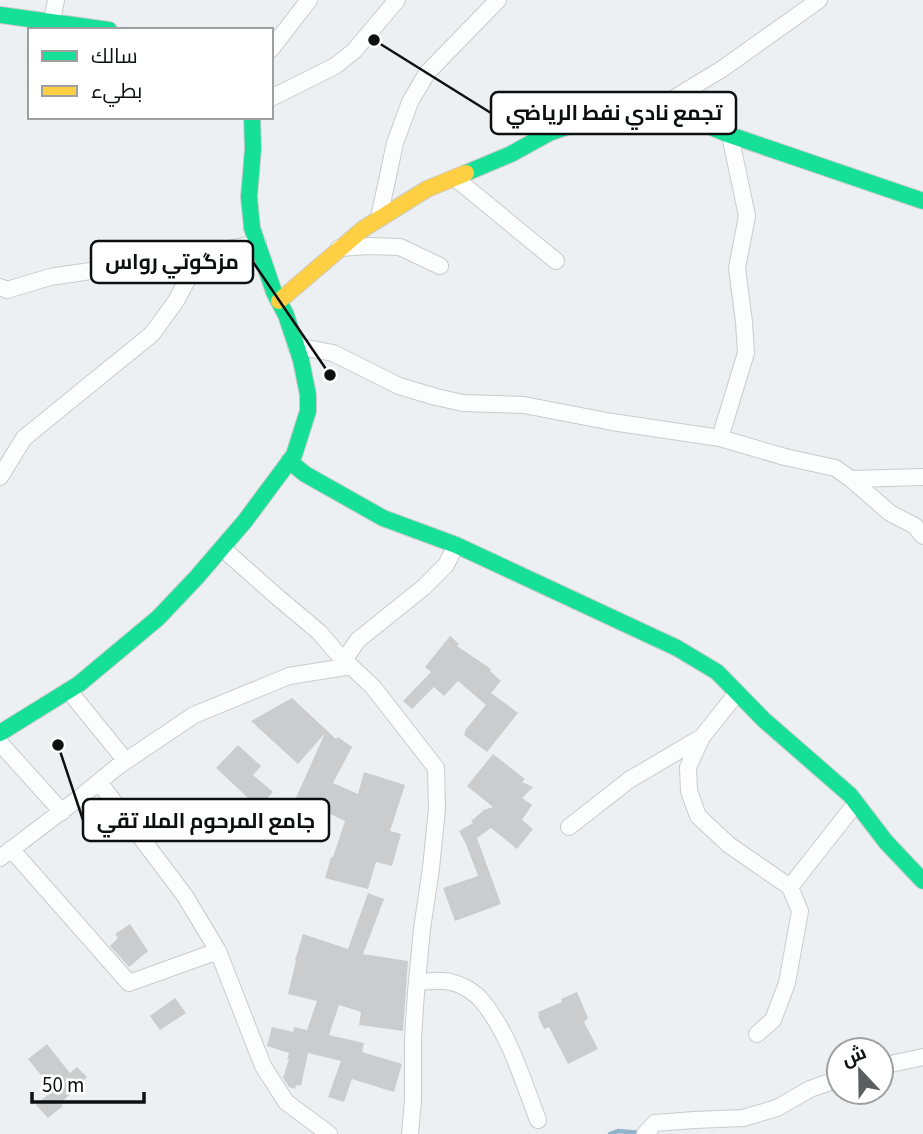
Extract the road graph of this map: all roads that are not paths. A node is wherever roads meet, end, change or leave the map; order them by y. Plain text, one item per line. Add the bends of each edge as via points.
1 (56, 0) edge
2 (309, 0) edge
3 (397, 0) edge
4 (498, 0) edge
5 (818, 0) edge
6 (0, 15) edge
7 (52, 21) junction
8 (96, 28) edge
9 (273, 47) edge
10 (273, 97) edge
11 (653, 111) junction
12 (252, 119) edge
13 (730, 135) junction
14 (455, 178) junction
15 (923, 201) edge
16 (379, 218) junction
17 (258, 243) junction
18 (339, 248) junction
19 (556, 261) dead end
20 (440, 266) dead end
21 (194, 267) junction
22 (0, 287) edge
23 (279, 301) junction
24 (296, 346) junction
25 (720, 438) junction
26 (289, 461) junction
27 (0, 477) edge
28 (923, 477) edge
29 (851, 479) junction
30 (923, 536) edge
31 (456, 545) junction
32 (222, 548) junction
33 (348, 663) junction
34 (69, 691) junction
35 (737, 692) junction
36 (0, 733) edge
37 (702, 737) junction
38 (0, 743) edge
39 (126, 761) junction
40 (99, 782) junction
41 (856, 803) junction
42 (62, 812) junction
43 (569, 827) dead end
44 (6, 854) edge
45 (923, 881) edge
46 (790, 887) junction
47 (218, 951) junction
48 (417, 982) junction
49 (757, 1034) dead end
50 (923, 1058) edge
51 (895, 1063) edge
52 (825, 1084) edge
53 (538, 1120) dead end
54 (329, 1134) edge
55 (410, 1134) edge
56 (645, 1134) edge

1 - 7 street
2 - 9 street
3 - 10 street via 354,51 335,66
4 - 16 street via 427,73 410,102 395,143
5 - 11 street via 722,69
6 - 7 street
7 - 8 street
11 - 13 street via 682,115
11 - 14 street via 549,132
12 - 17 street via 249,197
13 - 15 street
13 - 25 street via 747,216 737,268 746,353
14 - 16 street
14 - 19 street
16 - 18 street
17 - 21 street via 218,251
17 - 23 street
18 - 20 street via 400,247
18 - 23 street
21 - 22 street via 158,261 50,278 7,290
21 - 27 street via 177,301 152,334 24,438
23 - 24 street
24 - 25 street via 333,353 398,386 463,403 524,405
24 - 26 street via 308,411
25 - 29 street via 835,468
26 - 31 street via 383,518
26 - 32 street
28 - 29 street
29 - 30 street
31 - 33 street via 446,565 424,587 358,640
31 - 35 street via 677,648 717,672
32 - 33 street
32 - 34 street via 158,618
33 - 39 street via 289,676 194,715
33 - 48 street via 373,687 436,768 436,821
34 - 36 street
34 - 39 street
35 - 37 street
35 - 41 street
37 - 43 street via 629,780
37 - 46 street via 688,767 689,791 698,816 729,845
38 - 42 street
39 - 40 street
40 - 42 street
40 - 47 street via 185,896
41 - 45 street
41 - 46 street
42 - 44 street
44 - 47 street via 129,982
46 - 49 street via 800,911 787,983 773,1020
47 - 54 street via 263,1066 286,1102
48 - 53 street via 449,981 481,999 501,1031
48 - 55 street
50 - 51 street
52 - 56 street via 777,1108 743,1118 654,1124

